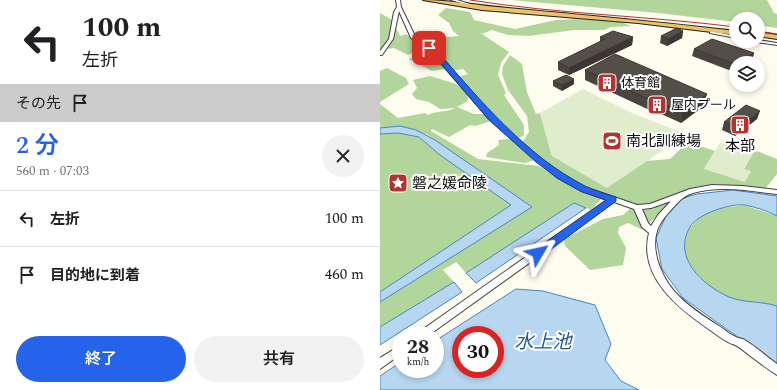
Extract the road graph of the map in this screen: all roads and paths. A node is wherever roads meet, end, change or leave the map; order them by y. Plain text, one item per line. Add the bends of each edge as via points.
1 (398, 0) edge
2 (426, 0) edge
3 (440, 0) edge
4 (453, 0) edge
5 (468, 4) junction
6 (400, 7) junction
7 (712, 32) dead end
8 (729, 33) edge
9 (729, 33) edge
10 (729, 33) edge
11 (765, 36) edge
12 (777, 38) edge
13 (765, 42) edge
14 (777, 44) edge
15 (382, 49) edge
16 (380, 54) edge
17 (777, 192) edge
18 (679, 197) junction
19 (613, 199) junction
20 (637, 207) junction
21 (652, 231) junction
22 (435, 326) edge
23 (392, 356) edge
24 (380, 364) edge
25 (777, 370) edge

1 - 6 street
2 - 8 highway
3 - 5 highway
4 - 5 street
5 - 9 highway via 640,18
6 - 15 street via 396,12 391,39
6 - 19 street via 413,37 435,53 491,118 560,176 583,189
7 - 10 street
11 - 12 highway
13 - 14 street
15 - 16 street
17 - 18 street via 712,187
18 - 20 street via 651,206
18 - 21 street
19 - 20 street
19 - 22 street
20 - 21 street via 645,225
21 - 25 street via 652,254 657,272 676,300
23 - 24 street

